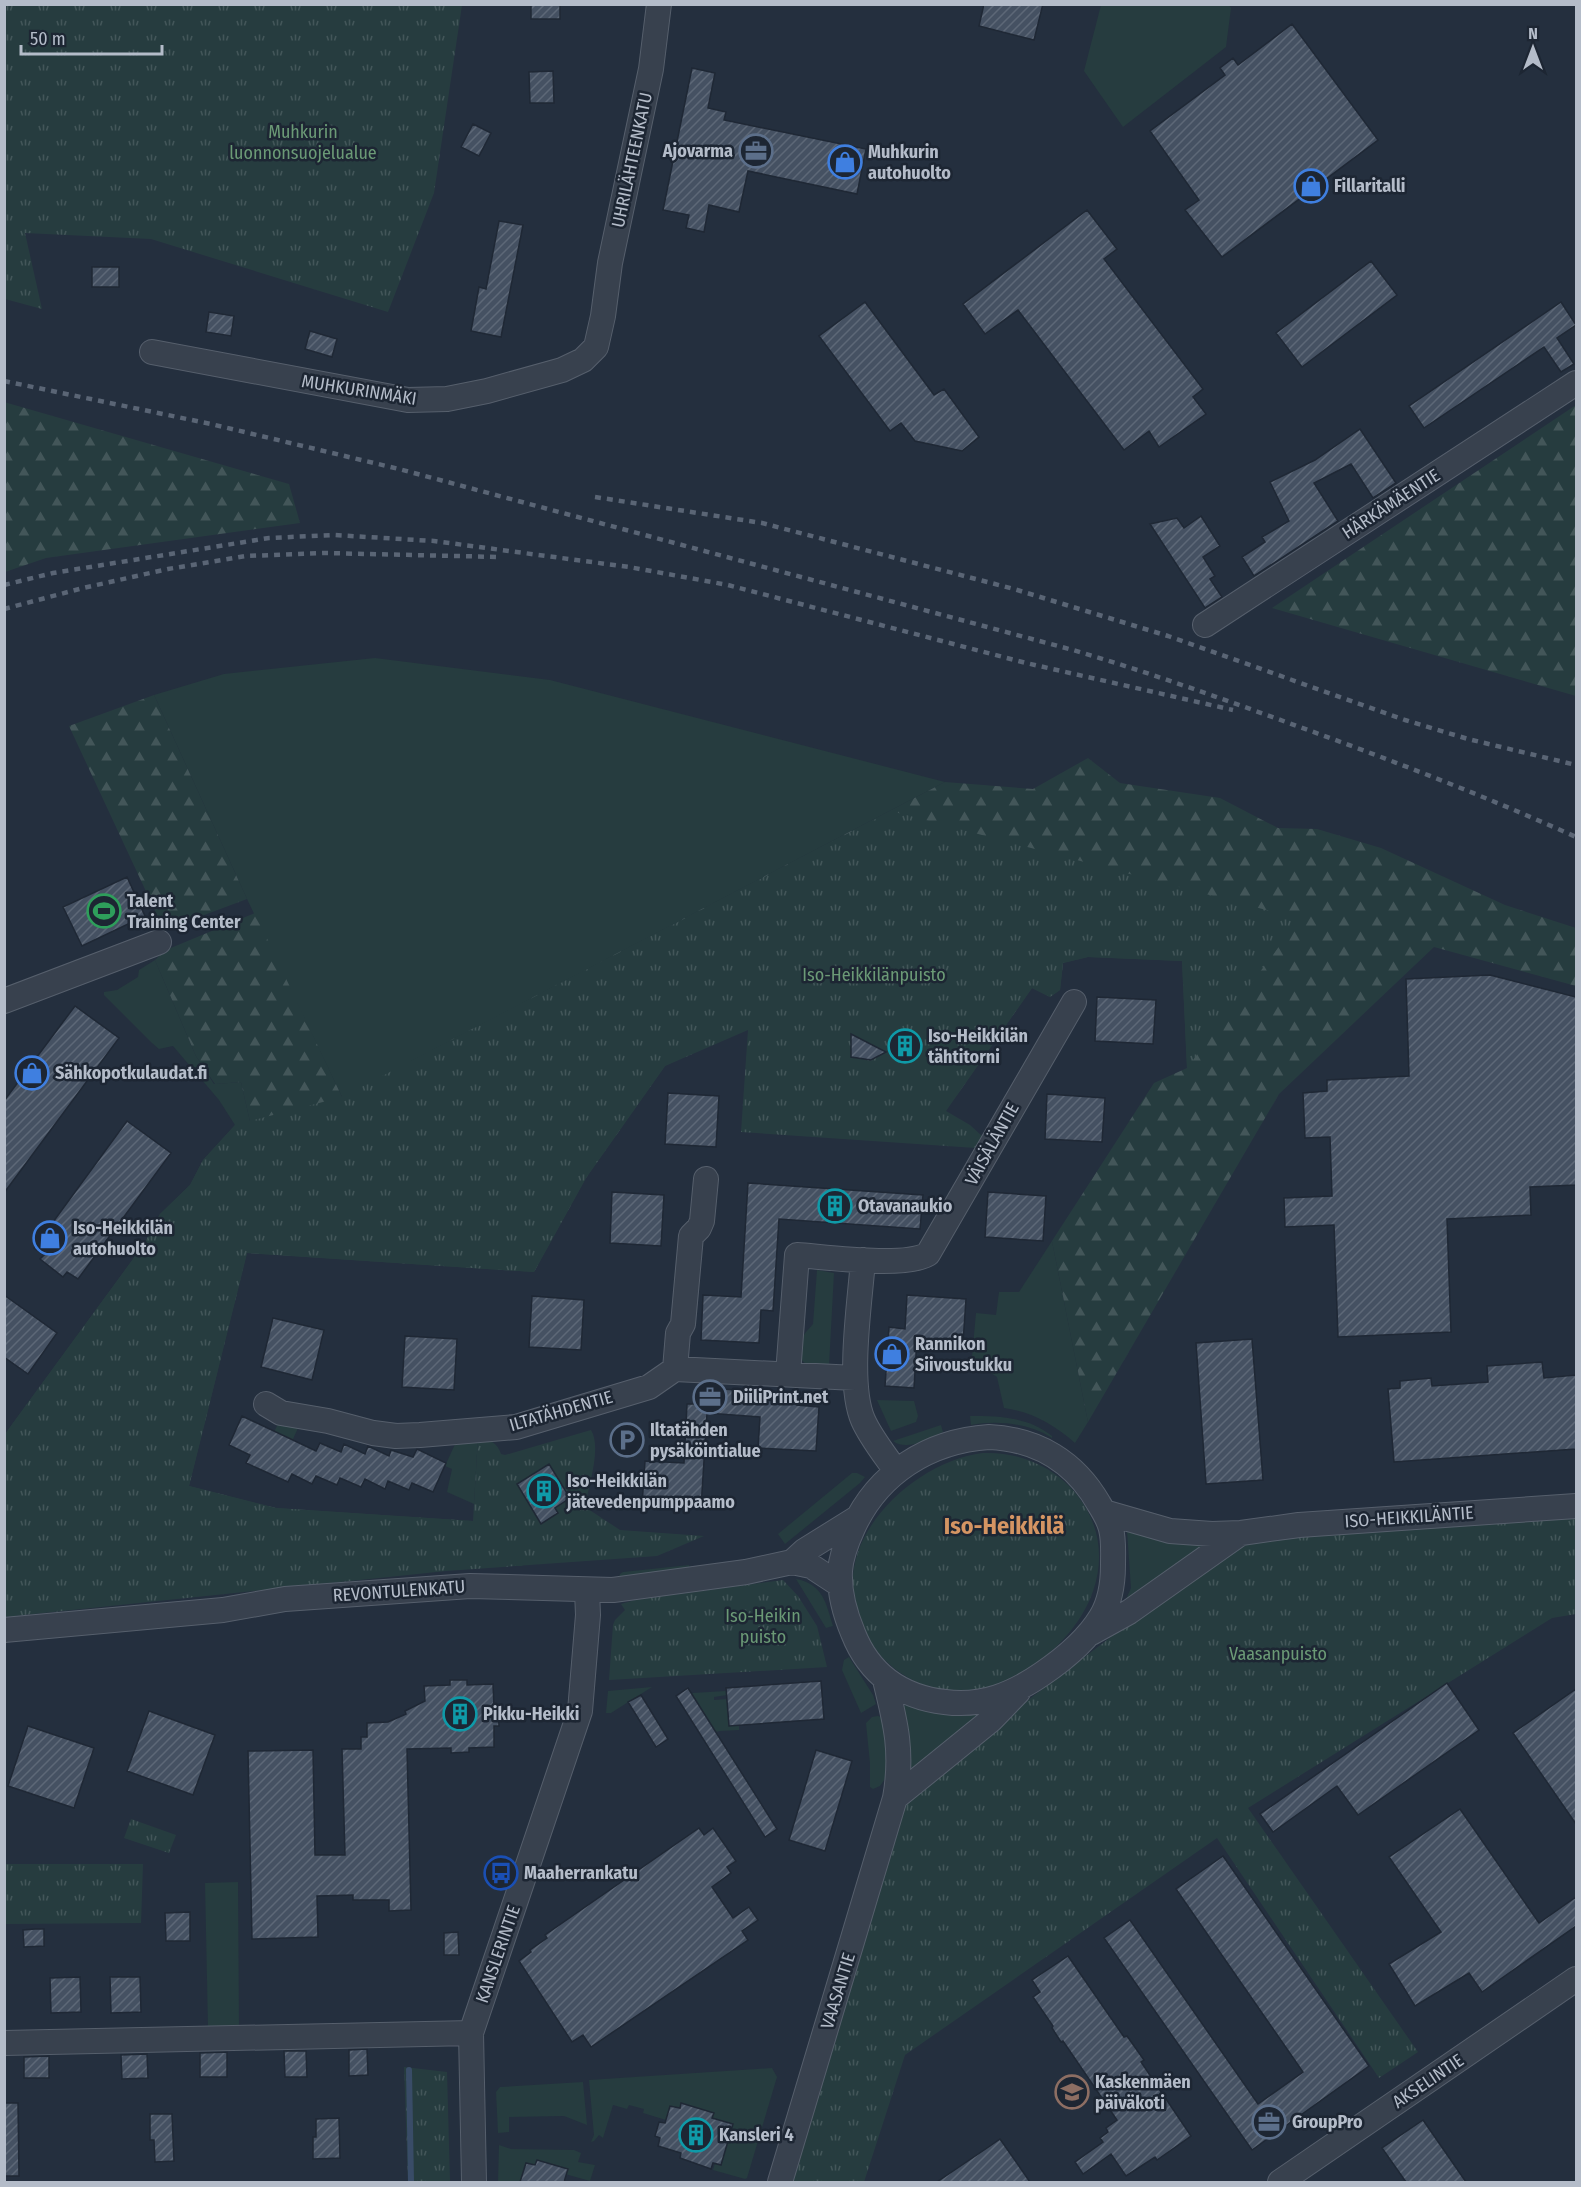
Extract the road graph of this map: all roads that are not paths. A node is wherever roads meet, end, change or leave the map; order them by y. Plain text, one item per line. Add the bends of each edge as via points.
1 (659, 4) edge
2 (603, 316) joint
3 (152, 352) dead end
4 (1576, 382) edge
5 (1205, 625) dead end
6 (159, 942) dead end
7 (4, 1001) edge
8 (1074, 1002) dead end
9 (706, 1179) dead end
10 (863, 1260) junction
11 (675, 1369) junction
12 (788, 1374) junction
13 (855, 1378) junction
14 (266, 1404) dead end
15 (896, 1471) junction
16 (1576, 1506) edge
17 (1104, 1512) junction
18 (857, 1518) junction
19 (1241, 1533) junction
20 (792, 1562) junction
21 (840, 1585) junction
22 (586, 1591) junction
23 (4, 1630) edge
24 (1088, 1634) junction
25 (885, 1680) junction
26 (1021, 1689) junction
27 (895, 1798) junction
28 (1576, 1979) edge
29 (471, 2033) junction
30 (4, 2043) edge
31 (474, 2182) edge
32 (780, 2182) edge
33 (1280, 2182) edge

1 - 2 street, UHRILÄHTEENKATU via 651,69 610,263
2 - 3 street, MUHKURINMÄKI via 596,347 583,360 562,370 447,399 408,400
4 - 5 street, HÄRKÄMÄENTIE
6 - 7 street
8 - 10 street, VÄISÄLÄNTIE via 928,1254 914,1259
9 - 11 street via 702,1221 691,1236
10 - 12 street via 796,1255
10 - 13 street
11 - 12 street
11 - 14 street, ILTATÄHDENTIE via 649,1387 516,1427 446,1434 373,1433 281,1413
12 - 13 street
13 - 15 street via 863,1420
15 - 17 street via 918,1456 960,1441 1015,1439 1047,1450 1064,1462
15 - 18 street
16 - 19 street, ISO-HEIKKILÄNTIE via 1299,1525
17 - 19 street, ISO-HEIKKILÄNTIE via 1170,1531
17 - 24 street via 1113,1542 1111,1587 1101,1617
18 - 20 street, REVONTULENKATU
18 - 21 street via 843,1557
19 - 24 street, ISO-HEIKKILÄNTIE via 1128,1612
20 - 21 street via 811,1566
20 - 22 street, REVONTULENKATU via 746,1572
21 - 25 street via 861,1652
22 - 23 street, REVONTULENKATU via 470,1586 285,1599 223,1610
22 - 29 street, KANSLERINTIE via 588,1615 580,1711
24 - 26 street via 1060,1662
25 - 26 street via 912,1694 945,1702 980,1701
25 - 27 street, VAASANTIE via 899,1754
26 - 27 street via 991,1720
27 - 32 street, VAASANTIE
28 - 33 street, AKSELINTIE
29 - 30 street
29 - 31 street, KANSLERINTIE

